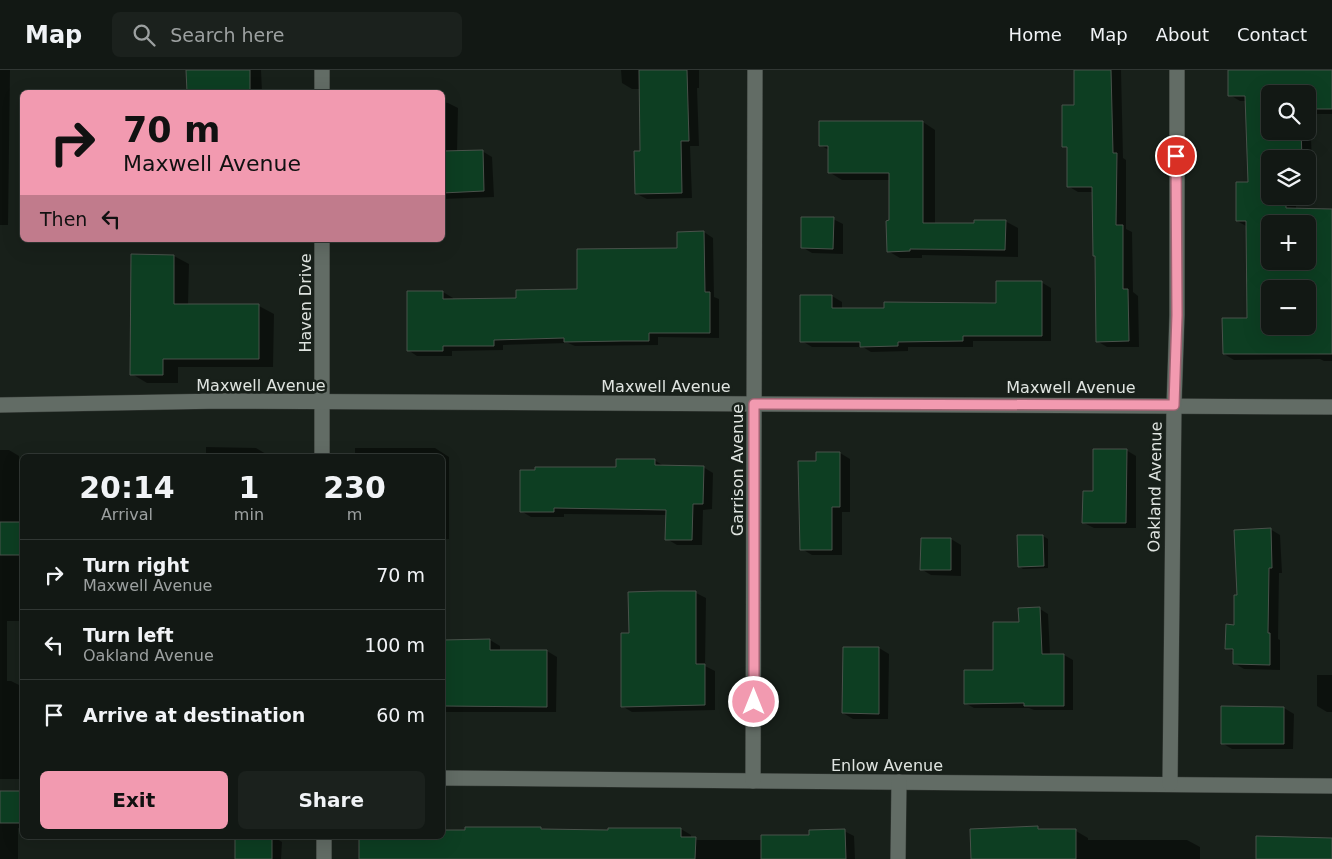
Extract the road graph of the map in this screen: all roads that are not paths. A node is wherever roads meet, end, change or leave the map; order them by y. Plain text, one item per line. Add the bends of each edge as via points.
1 (322, 70) edge
2 (755, 70) edge
3 (1177, 70) edge
4 (322, 90) edge
5 (322, 242) edge
6 (322, 403) junction
7 (754, 404) junction
8 (0, 405) edge
9 (1174, 405) junction
10 (1332, 407) edge
11 (322, 454) edge
12 (445, 778) edge
13 (753, 781) junction
14 (899, 782) junction
15 (1170, 784) junction
16 (1332, 786) edge
17 (324, 839) edge
18 (324, 859) edge
19 (898, 859) edge

1 - 4 street
2 - 7 street, Garrison Avenue
3 - 9 street, Oakland Avenue
5 - 6 street, Haven Drive
6 - 7 street, Maxwell Avenue
6 - 8 street, Maxwell Avenue via 223,401
6 - 11 street, Haven Drive
7 - 9 street, Maxwell Avenue
7 - 13 street, Garrison Avenue
9 - 10 street, Maxwell Avenue
9 - 15 street, Oakland Avenue
12 - 13 street, Enlow Avenue
13 - 14 street, Enlow Avenue
14 - 15 street, Enlow Avenue
14 - 19 street
15 - 16 street, Enlow Avenue
17 - 18 street

